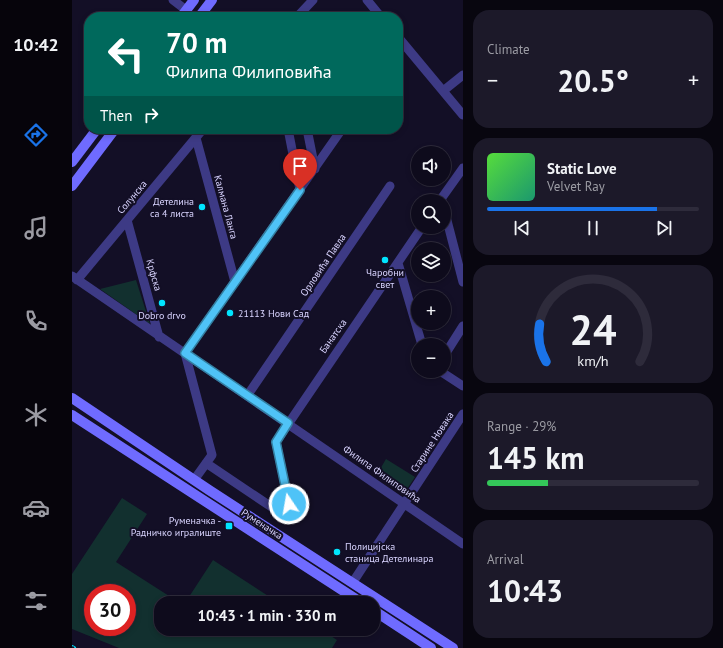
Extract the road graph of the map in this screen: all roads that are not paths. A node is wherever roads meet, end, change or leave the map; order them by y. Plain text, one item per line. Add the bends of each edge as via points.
1 (173, 0) edge
2 (194, 0) edge
3 (212, 0) edge
4 (313, 0) edge
5 (367, 0) edge
6 (182, 12) edge
7 (184, 12) edge
8 (203, 12) edge
9 (302, 12) edge
10 (377, 12) edge
11 (403, 43) edge
12 (463, 75) edge
13 (443, 91) junction
14 (463, 115) edge
15 (93, 134) edge
16 (111, 134) edge
17 (199, 134) edge
18 (289, 134) edge
19 (308, 134) edge
20 (339, 134) edge
21 (196, 138) junction
22 (72, 160) edge
23 (315, 168) junction
24 (463, 168) edge
25 (72, 186) edge
26 (390, 186) dead end
27 (300, 190) junction
28 (445, 194) edge
29 (127, 220) junction
30 (417, 234) edge
31 (451, 234) edge
32 (398, 263) junction
33 (75, 278) edge
34 (235, 282) junction
35 (463, 282) edge
36 (463, 326) edge
37 (160, 337) junction
38 (420, 338) edge
39 (451, 345) edge
40 (185, 353) junction
41 (451, 378) edge
42 (463, 386) edge
43 (247, 396) junction
44 (72, 398) edge
45 (463, 414) edge
46 (72, 415) edge
47 (288, 423) junction
48 (206, 463) junction
49 (194, 480) junction
50 (405, 504) junction
51 (463, 544) edge
52 (353, 582) junction
53 (351, 596) edge
54 (380, 615) edge
55 (431, 648) edge
56 (454, 648) edge

1 - 6 street
2 - 7 main road
3 - 8 main road
4 - 9 street
5 - 10 street
11 - 13 street
12 - 13 street
13 - 14 street
15 - 22 main road
16 - 25 main road
17 - 21 street, Солунска
18 - 27 street
19 - 23 street
20 - 23 street
21 - 29 street, Солунска
21 - 34 street, Калмана Ланга
23 - 27 street
24 - 28 street
26 - 43 street, Орловића Павла
27 - 34 street
29 - 33 street, Солунска
29 - 37 street, Крфска
30 - 32 street, Банатска
31 - 35 street
32 - 38 street
32 - 47 street, Банатска
33 - 37 street, Филипа Филиповића
34 - 40 street
36 - 39 street
37 - 40 street, Филипа Филиповића
40 - 43 street, Филипа Филиповића
40 - 48 street via 212,455
41 - 42 street
43 - 47 street, Филипа Филиповића
44 - 49 main road, Руменачка
45 - 50 street, Старине Новака
46 - 53 main road, Руменачка
47 - 48 street, Руменачка via 276,442 289,504 282,514
47 - 50 street, Филипа Филиповића
48 - 49 street
49 - 52 main road, Руменачка
50 - 51 street, Филипа Филиповића
50 - 52 street, Старине Новака
52 - 56 main road, Руменачка
54 - 55 main road

